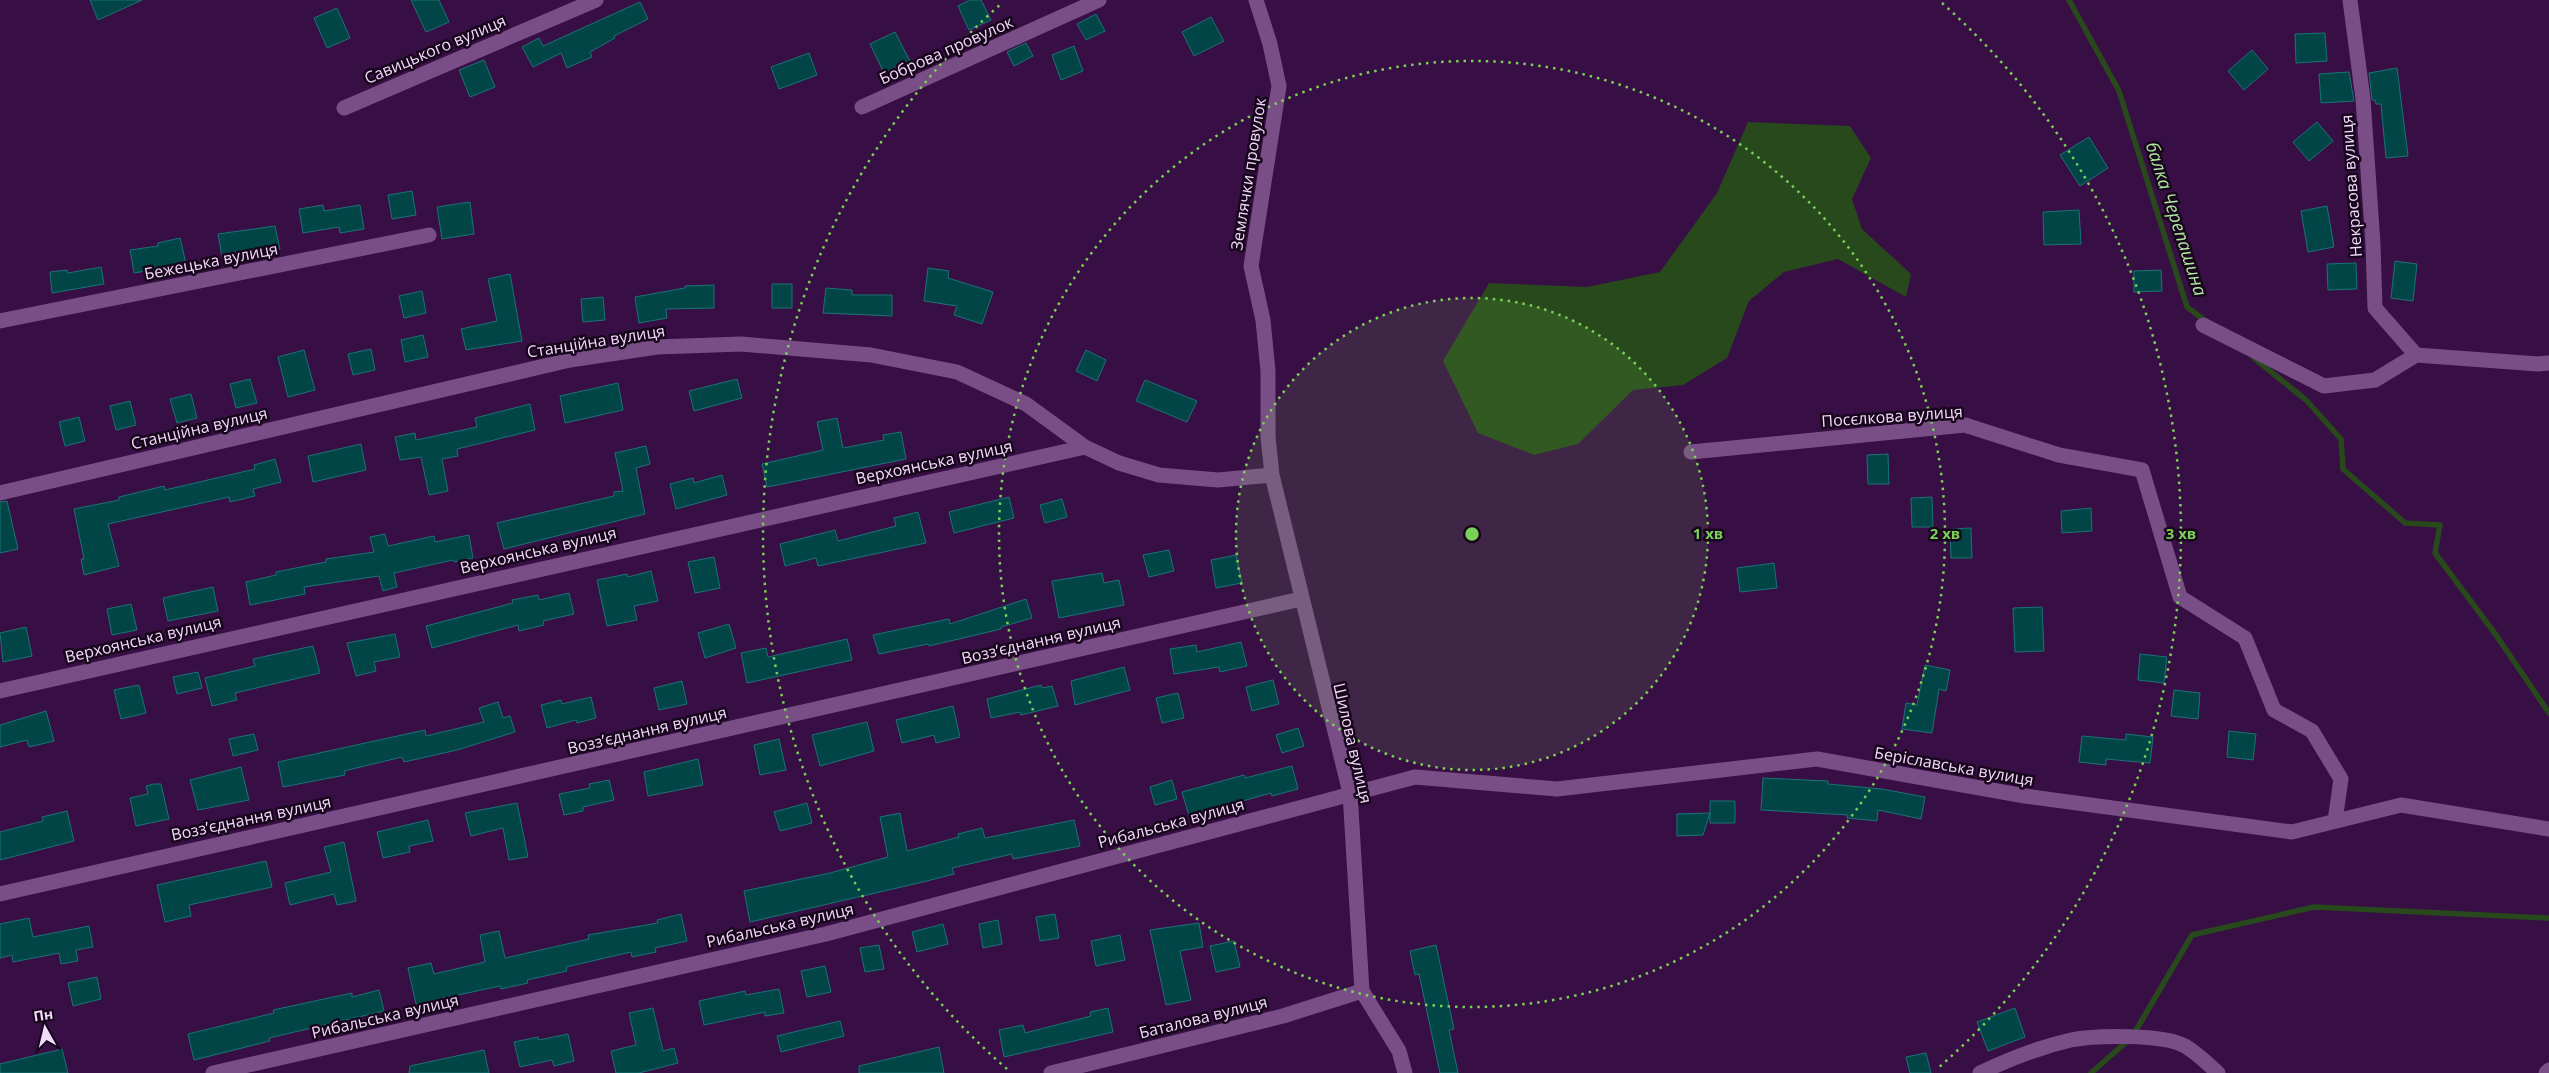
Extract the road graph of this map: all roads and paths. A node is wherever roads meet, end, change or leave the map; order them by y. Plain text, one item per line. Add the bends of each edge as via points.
1 (596, 0) edge
2 (1099, 0) edge
3 (1256, 0) edge
4 (2350, 0) edge
5 (862, 107) dead end
6 (344, 108) dead end
7 (429, 235) dead end
8 (0, 321) edge
9 (2203, 325) dead end
10 (2416, 355) junction
11 (2549, 363) edge
12 (1085, 447) junction
13 (1691, 452) dead end
14 (1272, 475) junction
15 (0, 493) edge
16 (1301, 599) junction
17 (0, 691) edge
18 (1350, 793) junction
19 (2335, 821) junction
20 (2549, 829) edge
21 (0, 894) edge
22 (1362, 991) junction
23 (2549, 1070) edge
24 (213, 1073) edge
25 (1051, 1073) edge
26 (1405, 1073) edge
27 (1980, 1073) edge
28 (2218, 1073) edge
29 (2546, 1073) edge

1 - 6 street, Савицького вулиця
2 - 5 street, Боброва провулок
3 - 14 street, Землячки провулок via 1279,86 1251,266 1263,320
4 - 10 street, Некрасова вулиця via 2363,99 2374,244 2375,308
7 - 8 street, Бежецька вулиця
9 - 10 street via 2324,386 2375,380
10 - 11 street
12 - 14 street, Станційна вулиця via 1119,463 1159,475 1218,480
12 - 15 street, Станційна вулиця via 1026,404 957,372 871,355 769,346 657,347 570,360
12 - 17 street, Верхоянська вулиця
13 - 19 street, Посєлкова вулиця via 1965,425 2059,455 2142,470 2180,597 2245,638 2274,710 2312,731 2341,779
14 - 16 street, Шилова вулиця
16 - 18 street, Шилова вулиця
16 - 21 street, Возз’єднання вулиця
18 - 19 street, Беріславська вулиця via 1414,776 1557,789 1817,760 2025,796 2292,832
18 - 22 street, Шилова вулиця
18 - 24 street, Рибальська вулиця via 826,934
19 - 20 street, Беріславська вулиця via 2401,805
22 - 25 street, Баталова вулиця via 1283,1016
22 - 26 street, Шилова вулиця via 1398,1051
23 - 29 street
27 - 28 street via 2010,1059 2072,1040 2132,1037 2156,1038 2184,1045

